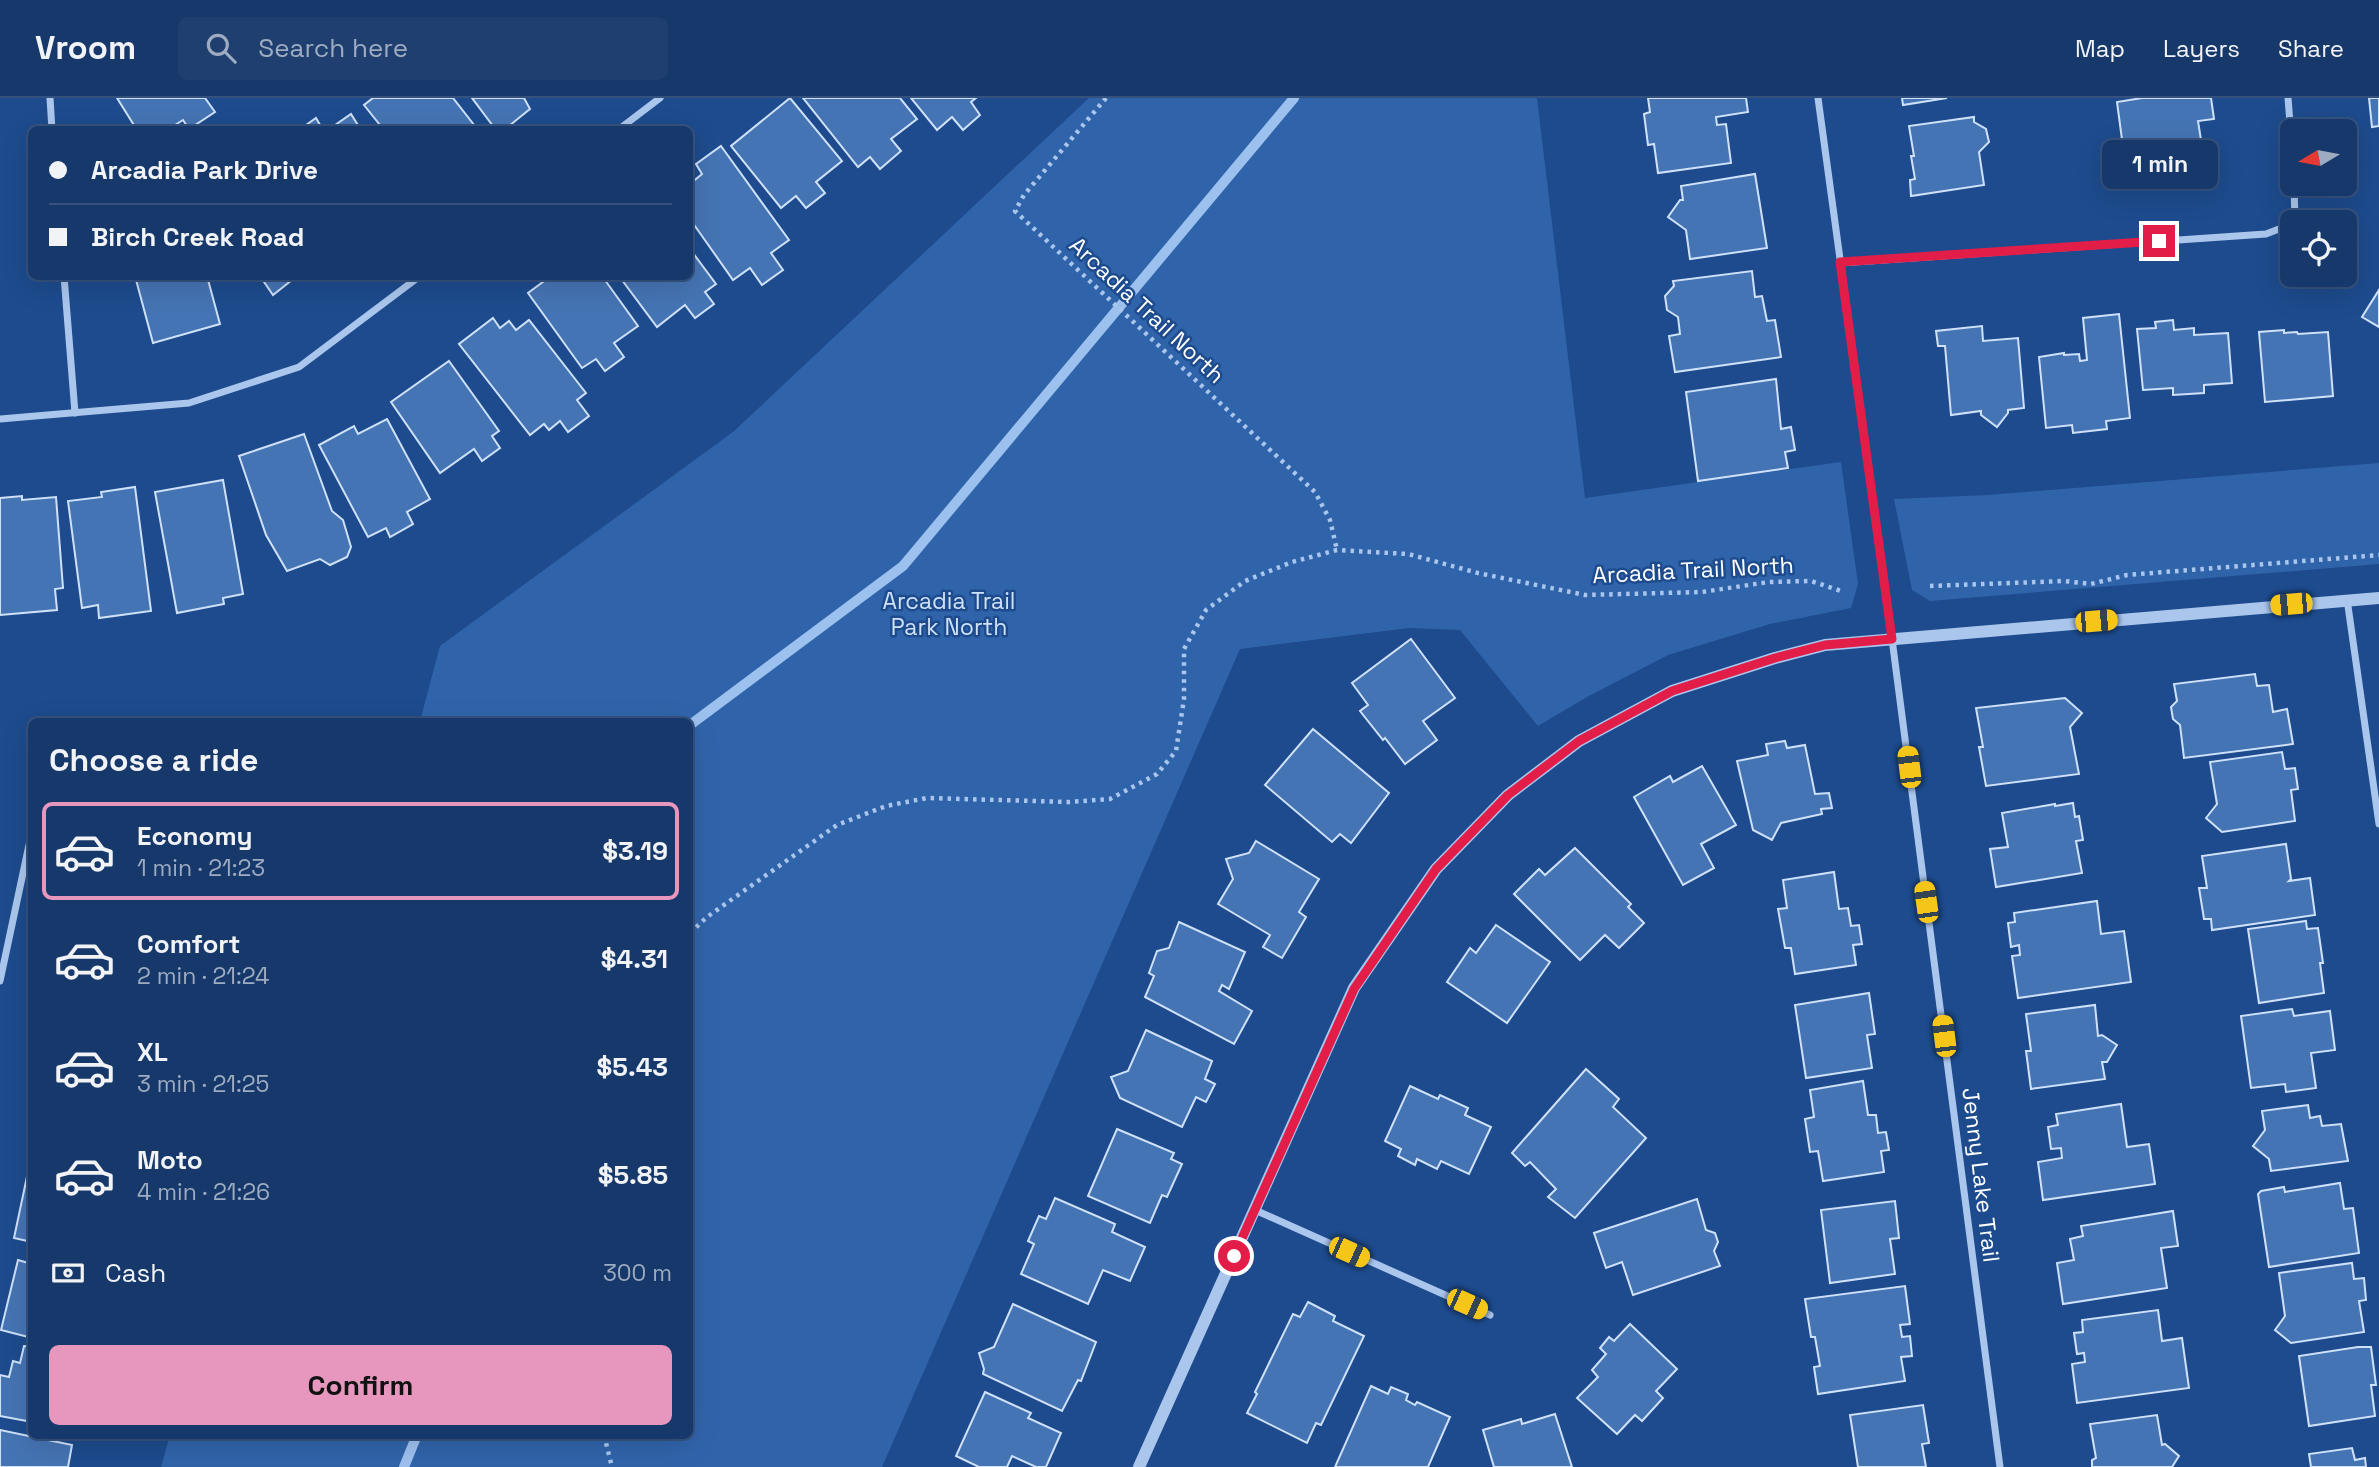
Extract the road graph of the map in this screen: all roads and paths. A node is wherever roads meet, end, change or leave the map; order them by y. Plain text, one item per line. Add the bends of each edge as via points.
1 (50, 98) edge
2 (660, 98) edge
3 (1106, 98) edge
4 (1818, 98) edge
5 (2288, 98) edge
6 (2290, 119) edge
7 (52, 126) edge
8 (623, 126) edge
9 (2280, 228) edge
10 (1840, 262) junction
11 (64, 280) edge
12 (415, 280) edge
13 (75, 412) junction
14 (0, 419) edge
15 (1337, 550) junction
16 (2379, 555) edge
17 (1930, 586) dead end
18 (1844, 592) dead end
19 (2379, 598) edge
20 (2347, 599) junction
21 (1892, 639) junction
22 (2379, 824) edge
23 (28, 850) edge
24 (693, 930) edge
25 (0, 981) edge
26 (1255, 1210) junction
27 (1490, 1315) dead end
28 (605, 1439) edge
29 (612, 1467) edge
30 (1139, 1467) edge
31 (2000, 1467) edge

1 - 7 street
2 - 8 street
3 - 15 path, Arcadia Trail North via 1024,195 1016,211 1315,492 1330,520
4 - 10 street, Jenny Lake Trail
5 - 6 street
9 - 10 street via 2266,234
10 - 21 street, Jenny Lake Trail
11 - 13 street
12 - 13 street via 299,367 189,403
13 - 14 street
15 - 18 path, Arcadia Trail North via 1408,554 1586,595 1702,592 1811,581
15 - 24 path, Arcadia Trail North via 1245,581 1206,610 1184,649 1184,699 1176,751 1157,774 1110,799 1069,803 927,798 886,806 837,825
16 - 17 path via 2127,575 2091,584
19 - 20 street
20 - 21 street
20 - 22 street
21 - 26 street via 1825,645 1672,691 1579,741 1508,795 1436,869 1354,989
21 - 31 street, Jenny Lake Trail
23 - 25 street
26 - 27 street
26 - 30 street
28 - 29 path

